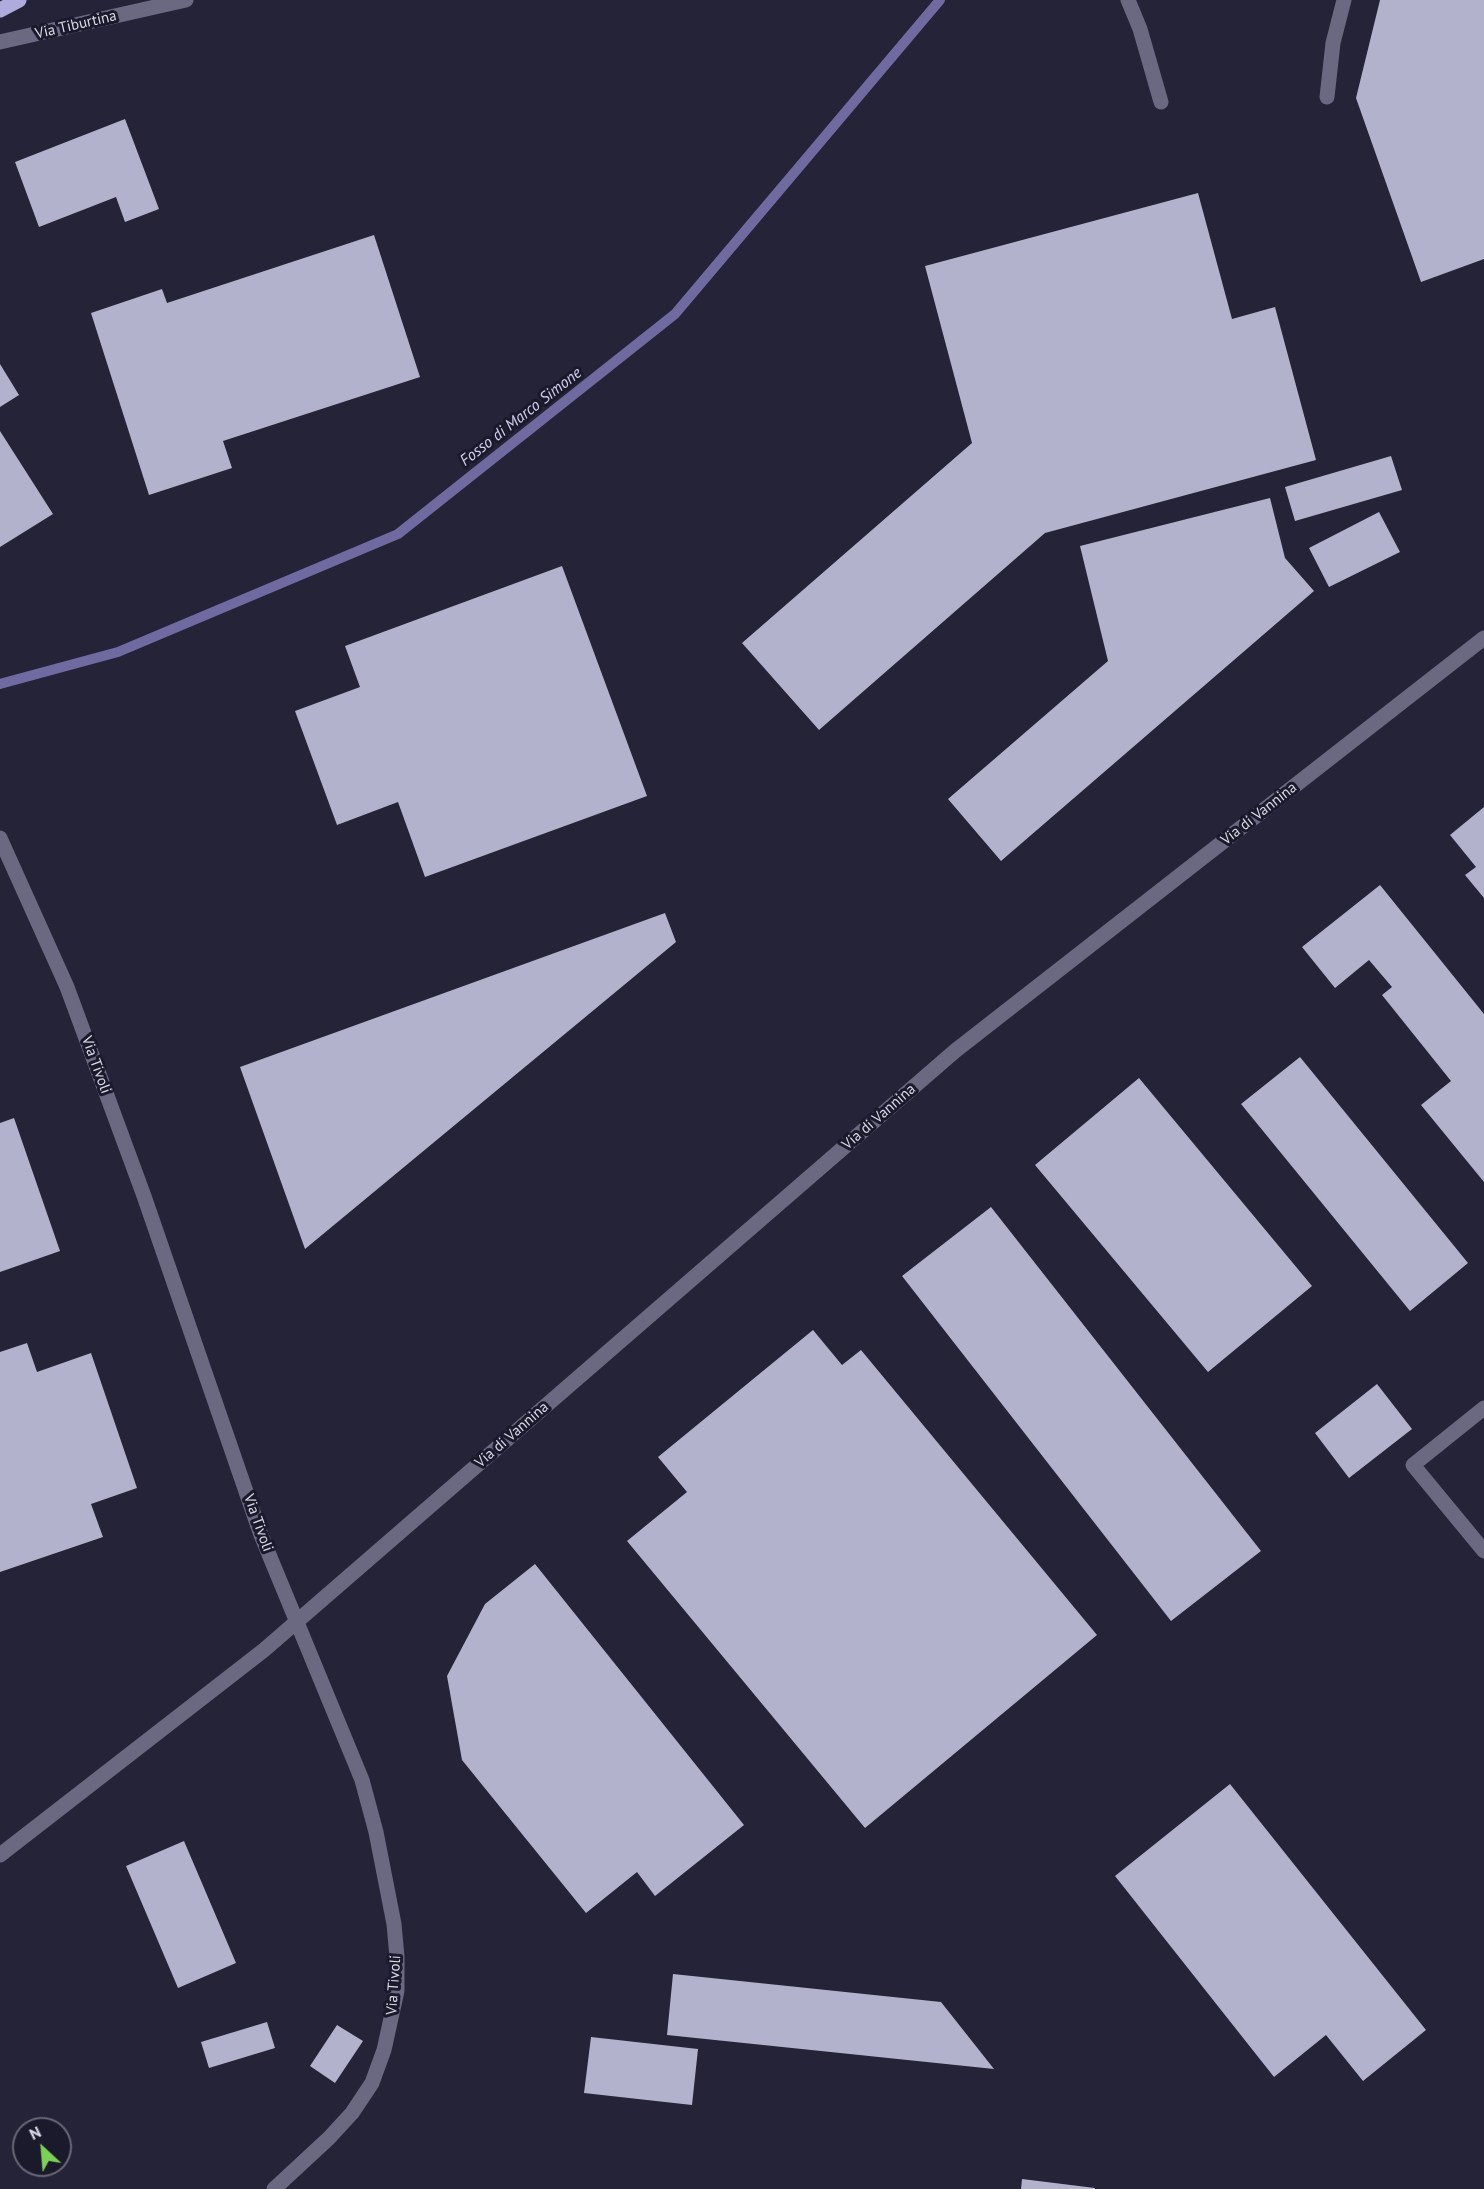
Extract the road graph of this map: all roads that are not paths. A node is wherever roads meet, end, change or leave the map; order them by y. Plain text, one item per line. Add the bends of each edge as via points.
1 (20, 0) edge
2 (186, 0) edge
3 (1128, 0) edge
4 (1344, 0) edge
5 (0, 10) edge
6 (0, 42) edge
7 (1327, 97) dead end
8 (1161, 102) dead end
9 (1484, 638) edge
10 (0, 838) edge
11 (1484, 1408) edge
12 (1484, 1551) edge
13 (296, 1623) junction
14 (0, 1856) edge
15 (274, 2189) edge

1 - 5 main road
2 - 6 street, Via Tiburtina
3 - 8 street
4 - 7 street via 1333,44
9 - 13 street, Via di Vannina via 955,1051
10 - 13 street, Via Tivoli via 67,987 261,1535
11 - 12 street via 1413,1465
13 - 14 street, Via di Vannina
13 - 15 street, Via Tivoli via 362,1780 394,1924 397,1991 384,2050 364,2098 329,2138

